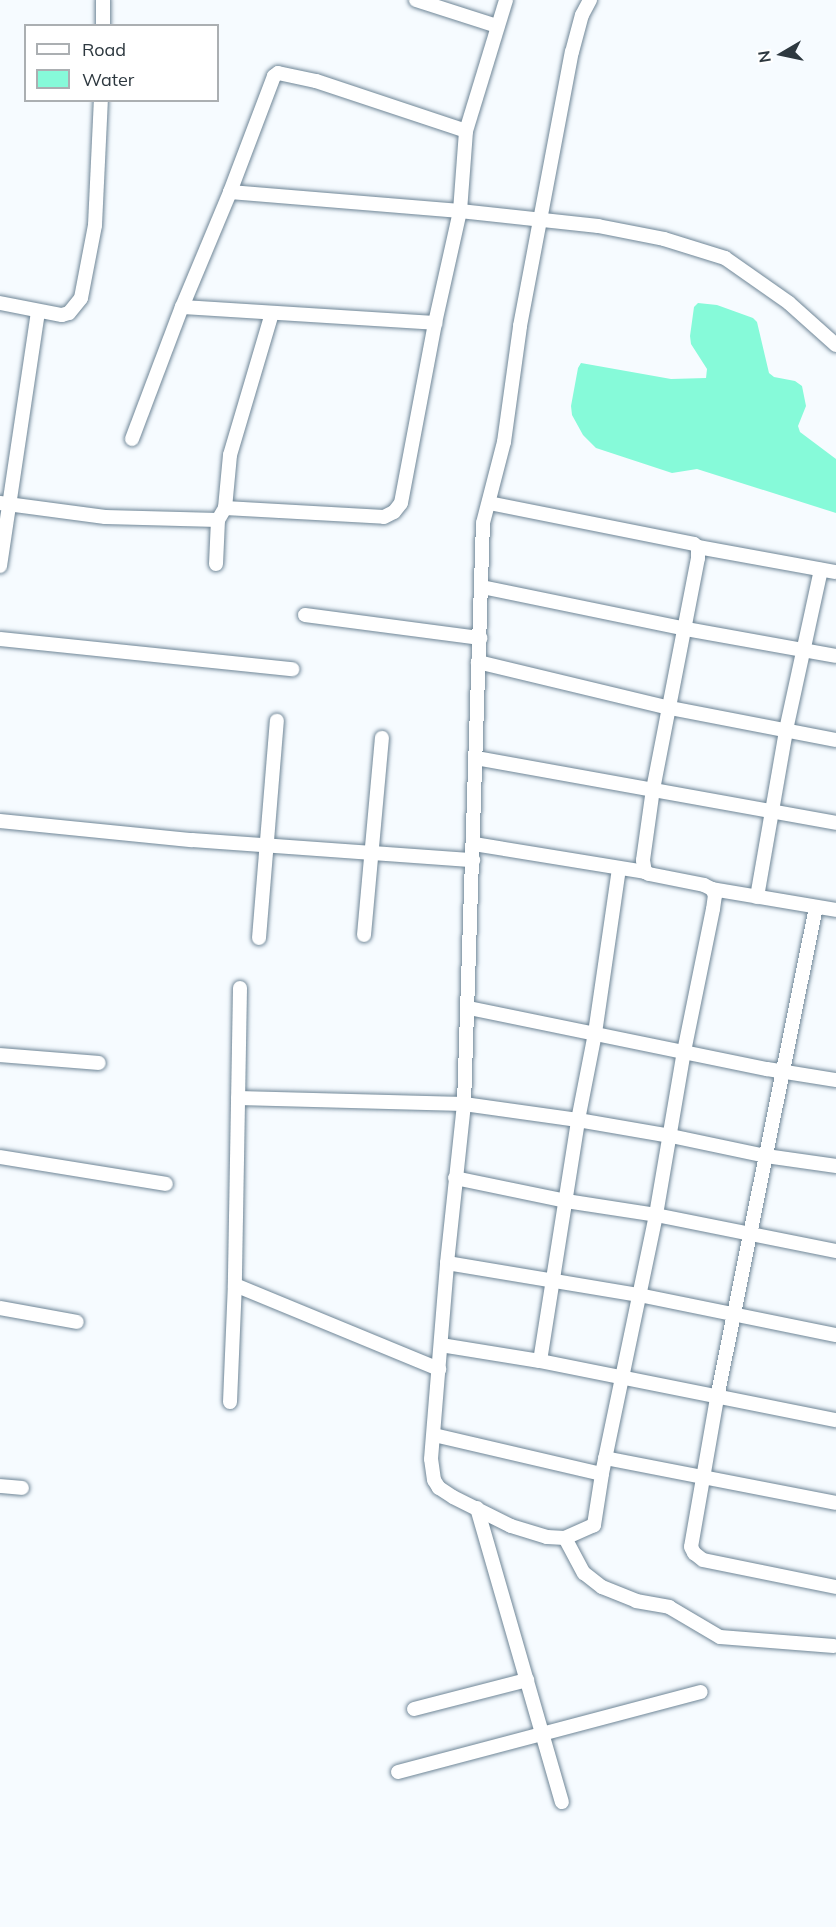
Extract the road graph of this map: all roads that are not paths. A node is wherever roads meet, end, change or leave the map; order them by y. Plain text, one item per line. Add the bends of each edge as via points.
1 (103, 0) edge
2 (416, 0) edge
3 (506, 0) edge
4 (590, 0) edge
5 (103, 24) edge
6 (497, 26) junction
7 (101, 102) edge
8 (466, 131) junction
9 (230, 192) junction
10 (460, 211) junction
11 (542, 221) junction
12 (0, 303) edge
13 (182, 307) junction
14 (38, 312) junction
15 (272, 313) junction
16 (435, 323) junction
17 (836, 345) edge
18 (132, 439) dead end
19 (489, 503) junction
20 (5, 504) edge
21 (221, 514) junction
22 (698, 548) junction
23 (216, 564) dead end
24 (0, 566) edge
25 (821, 570) junction
26 (836, 572) edge
27 (482, 587) junction
28 (305, 615) dead end
29 (686, 629) junction
30 (480, 638) junction
31 (0, 639) edge
32 (805, 650) junction
33 (836, 656) edge
34 (478, 662) junction
35 (292, 669) dead end
36 (670, 708) junction
37 (277, 721) dead end
38 (786, 730) junction
39 (382, 738) dead end
40 (836, 740) edge
41 (476, 758) junction
42 (653, 789) junction
43 (772, 812) junction
44 (0, 821) edge
45 (836, 823) edge
46 (474, 844) junction
47 (267, 845) junction
48 (371, 853) junction
49 (473, 860) junction
50 (619, 869) junction
51 (645, 872) junction
52 (712, 889) junction
53 (757, 897) junction
54 (816, 907) junction
55 (836, 910) edge
56 (364, 935) dead end
57 (259, 938) dead end
58 (240, 988) dead end
59 (469, 1008) junction
60 (595, 1033) junction
61 (684, 1052) junction
62 (0, 1055) edge
63 (99, 1063) dead end
64 (785, 1071) junction
65 (836, 1080) edge
66 (238, 1098) junction
67 (464, 1104) junction
68 (578, 1120) junction
69 (671, 1136) junction
70 (766, 1156) junction
71 (0, 1157) edge
72 (836, 1166) edge
73 (455, 1178) junction
74 (166, 1184) dead end
75 (566, 1201) junction
76 (656, 1215) junction
77 (750, 1235) junction
78 (836, 1251) edge
79 (447, 1263) junction
80 (553, 1281) junction
81 (235, 1285) junction
82 (639, 1295) junction
83 (0, 1308) edge
84 (734, 1315) junction
85 (77, 1322) dead end
86 (836, 1335) edge
87 (441, 1345) junction
88 (540, 1361) junction
89 (439, 1369) junction
90 (623, 1378) junction
91 (717, 1398) junction
92 (230, 1402) dead end
93 (836, 1420) edge
94 (434, 1435) junction
95 (605, 1458) junction
96 (602, 1474) junction
97 (702, 1478) junction
98 (0, 1486) edge
99 (22, 1488) dead end
100 (836, 1503) edge
101 (477, 1508) junction
102 (566, 1538) junction
103 (836, 1587) edge
104 (834, 1646) dead end
105 (527, 1680) junction
106 (701, 1692) dead end
107 (414, 1709) dead end
108 (542, 1734) junction
109 (398, 1772) dead end
110 (562, 1802) dead end

1 - 5 street
2 - 6 street
3 - 6 street
4 - 11 street via 572,52
6 - 8 street
7 - 14 street via 95,225 81,298 69,313
8 - 9 street via 316,81 278,73
8 - 10 street
9 - 10 street
9 - 13 street
10 - 11 street
10 - 16 street
11 - 17 street via 598,226 664,239 725,258 789,303
11 - 19 street via 520,326 504,442
12 - 14 street
13 - 15 street
13 - 18 street
14 - 20 street
15 - 16 street
15 - 21 street via 230,455
16 - 21 street via 401,503 394,512 384,517
19 - 22 street via 694,544
19 - 27 street via 483,523
20 - 21 street via 105,517
20 - 24 street
21 - 23 street
22 - 25 street
22 - 29 street
25 - 26 street
25 - 32 street
27 - 29 street
27 - 30 street
28 - 30 street
29 - 32 street
29 - 36 street
30 - 34 street
31 - 35 street
32 - 33 street
32 - 38 street
34 - 36 street
34 - 41 street
36 - 38 street
36 - 42 street
37 - 47 street
38 - 40 street
38 - 43 street
39 - 48 street
41 - 42 street
41 - 46 street
42 - 43 street
42 - 51 street via 643,860
43 - 45 street
43 - 53 street
44 - 47 street
46 - 49 street
46 - 50 street
47 - 48 street
47 - 57 street
48 - 49 street
48 - 56 street
49 - 59 street
50 - 51 street
50 - 60 street
51 - 52 street
52 - 53 street
52 - 61 street via 713,909
53 - 54 street
54 - 55 street
54 - 64 street
58 - 66 street
59 - 60 street
59 - 67 street
60 - 61 street
60 - 68 street
61 - 64 street
61 - 69 street
62 - 63 street
64 - 65 street
64 - 70 street
66 - 67 street
66 - 81 street
67 - 68 street
67 - 73 street
68 - 69 street
68 - 75 street
69 - 70 street
69 - 76 street
70 - 72 street
70 - 77 street
71 - 74 street
73 - 75 street
73 - 79 street
75 - 76 street
75 - 80 street
76 - 77 street
76 - 82 street
77 - 78 street
77 - 84 street
79 - 80 street
79 - 87 street
80 - 82 street
80 - 88 street
81 - 89 street
81 - 92 street
82 - 84 street
82 - 90 street
83 - 85 street
84 - 86 street
84 - 91 street
87 - 88 street
87 - 89 street
88 - 90 street
89 - 94 street
90 - 91 street
90 - 95 street
91 - 93 street
91 - 97 street
94 - 96 street
94 - 101 street via 434,1480 439,1488
95 - 96 street
95 - 97 street
96 - 102 street via 594,1525
97 - 100 street
97 - 103 street via 691,1545 694,1553 719,1564
98 - 99 street
101 - 102 street via 511,1526 547,1537
101 - 105 street
102 - 104 street via 584,1573 602,1587 636,1601 669,1607 720,1637
105 - 107 street
105 - 108 street
106 - 108 street
108 - 109 street
108 - 110 street

